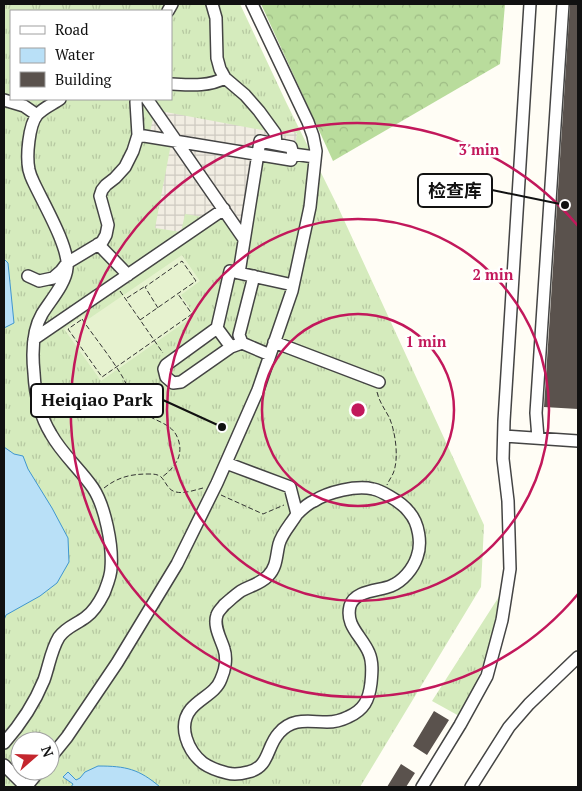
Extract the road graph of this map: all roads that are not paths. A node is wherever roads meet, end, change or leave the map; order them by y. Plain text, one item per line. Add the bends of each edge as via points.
1 (212, 4) edge
2 (252, 4) edge
3 (530, 4) edge
4 (563, 4) edge
5 (225, 78) junction
6 (172, 84) edge
7 (4, 100) edge
8 (59, 100) edge
9 (137, 100) edge
10 (148, 100) edge
11 (37, 115) junction
12 (138, 135) junction
13 (177, 142) junction
14 (276, 144) junction
15 (292, 154) junction
16 (258, 155) junction
17 (315, 157) junction
18 (224, 209) junction
19 (244, 239) junction
20 (98, 244) junction
21 (67, 263) junction
22 (239, 273) junction
23 (128, 275) junction
24 (28, 276) dead end
25 (254, 276) junction
26 (293, 285) junction
27 (217, 328) junction
28 (34, 339) junction
29 (238, 341) junction
30 (274, 342) junction
31 (270, 355) junction
32 (378, 382) road end
33 (504, 436) junction
34 (538, 438) junction
35 (578, 441) edge
36 (226, 462) junction
37 (297, 514) junction
38 (578, 657) edge
39 (5, 742) edge
40 (60, 746) edge
41 (4, 764) edge
42 (26, 787) edge
43 (422, 787) edge
44 (471, 787) edge

1 - 5 street via 216,18 217,58
2 - 17 street via 308,122
3 - 33 street
4 - 34 street via 536,413
5 - 6 street via 206,85
5 - 14 street via 259,111 275,133
7 - 11 street via 24,106
8 - 11 street
9 - 12 street
10 - 13 street
11 - 21 street via 30,141 29,171 63,245
12 - 13 street
12 - 20 street via 125,167 102,190 101,203 108,225 106,235
13 - 16 street
13 - 18 street
14 - 15 street via 291,147
14 - 16 street via 260,141
15 - 16 street via 291,160
15 - 17 street
16 - 19 street
17 - 26 street via 310,207
18 - 19 street
18 - 23 street
19 - 22 street
20 - 21 street
20 - 23 street
21 - 24 street via 53,278 39,281
21 - 28 street via 64,278 41,316
22 - 25 street
22 - 27 street via 230,271
23 - 28 street via 79,315
25 - 26 street
25 - 29 street
26 - 30 street
27 - 29 street
27 - 29 street via 169,362 164,369 166,377 173,383 181,382
28 - 39 street via 36,396 42,416 50,434 96,493 104,516 112,568 96,606 60,635 34,702
29 - 31 street
30 - 31 street
30 - 32 street
31 - 36 street
33 - 34 street
33 - 43 street via 510,569 502,620 486,676
34 - 35 street
36 - 37 street via 290,487
36 - 40 street via 177,564 117,663
37 - 37 street via 279,544 277,561 270,575 230,599 216,615 224,650 224,671 214,690 190,710 185,720 186,738 196,757 228,774 256,770 262,765 279,732 288,725 307,720 339,721 360,711 370,686 371,661 349,618 351,603 365,593 399,582 418,557 418,534 411,513 383,492 372,488 340,491 317,499
38 - 44 street via 510,727
41 - 42 street

